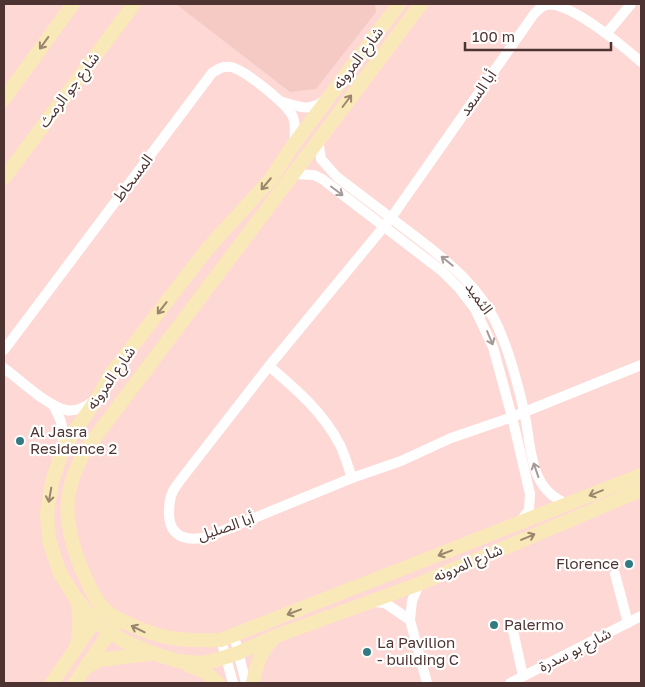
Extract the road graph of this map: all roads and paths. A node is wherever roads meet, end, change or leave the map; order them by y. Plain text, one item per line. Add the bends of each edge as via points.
1 (73, 4) edge
2 (122, 4) edge
3 (134, 4) edge
4 (399, 4) edge
5 (421, 4) edge
6 (631, 4) edge
7 (388, 10) edge
8 (114, 30) junction
9 (607, 33) junction
10 (641, 62) edge
11 (330, 96) junction
12 (4, 99) edge
13 (282, 102) junction
14 (318, 140) junction
15 (294, 144) junction
16 (294, 174) junction
17 (4, 178) edge
18 (391, 218) junction
19 (384, 226) junction
20 (4, 350) edge
21 (641, 365) edge
22 (269, 366) junction
23 (4, 368) edge
24 (97, 399) junction
25 (52, 405) junction
26 (524, 412) junction
27 (512, 416) junction
28 (63, 448) junction
29 (641, 474) edge
30 (352, 478) junction
31 (641, 490) edge
32 (568, 504) junction
33 (519, 524) junction
34 (615, 574) dead end
35 (419, 584) junction
36 (73, 594) junction
37 (372, 602) junction
38 (103, 608) junction
39 (641, 616) edge
40 (118, 619) junction
41 (410, 620) junction
42 (95, 621) junction
43 (628, 623) junction
44 (512, 626) dead end
45 (110, 632) junction
46 (276, 636) junction
47 (227, 638) junction
48 (77, 646) junction
49 (152, 653) junction
50 (232, 655) junction
51 (178, 661) junction
52 (86, 668) junction
53 (523, 676) junction
54 (52, 683) edge
55 (75, 683) edge
56 (218, 683) edge
57 (233, 683) edge
58 (246, 683) edge
59 (253, 683) edge
60 (426, 683) edge
61 (510, 683) edge

1 -> 12 street
2 - 8 street
3 - 8 street, شارع جو الرمث
4 - 7 street, شارع المرونه
14 -> 5 street, شارع المرونه
6 - 9 street
7 - 11 street, شارع المرونه
8 - 17 street, شارع جو الرمث
9 - 10 street, أبا السعد
9 - 18 street, أبا السعد via 567,6 546,4 526,24
11 - 13 street, المسحاط via 310,108
11 - 15 street, شارع المرونه
13 - 15 street, المسحاط via 293,117
13 - 20 street, المسحاط via 231,67 222,67 212,73
14 - 16 street, شارع المرونه
14 - 18 street, الثميد via 320,156 330,171
15 -> 24 street, شارع المرونه via 270,180 196,264 111,374
16 -> 19 street, الثميد via 314,175 322,179
16 - 38 street, شارع المرونه via 80,460 66,515 84,575
18 - 19 street, أبا الصليل
26 -> 18 street, الثميد via 501,334 484,301 452,265
19 - 22 street, أبا الصليل
19 -> 27 street, الثميد via 442,271 475,309 493,347
21 - 26 street
22 - 30 street via 320,414 341,447
22 - 30 street, أبا الصليل via 172,492 170,523 176,533 185,538 210,536
23 - 25 street
24 - 25 street via 73,411
24 - 28 street, شارع المرونه
25 - 28 street via 61,420
26 - 27 street, أبا الصليل
32 -> 26 street, الثميد via 553,498 539,479
27 - 30 street, أبا الصليل
27 - 33 street, الثميد via 530,494 529,510
28 -> 36 street, شارع المرونه via 52,482 47,532 60,573
29 -> 32 street, شارع المرونه
35 -> 31 street, شارع المرونه
32 - 33 street, شارع المرونه
33 -> 47 street, شارع المرونه
34 - 43 street
35 - 37 street, شارع المرونه
35 - 41 street via 412,601
36 - 42 street, شارع المرونه
36 - 48 street via 80,613
37 - 41 street via 385,603
37 - 46 street, شارع المرونه
38 - 40 street, شارع المرونه
38 - 42 street
39 - 43 street, شارع بو سدرة
40 - 45 street
47 -> 40 street, شارع المرونه via 193,641 165,638
41 - 60 street
42 - 45 street, شارع المرونه
42 - 48 street
43 - 53 street, شارع بو سدرة
44 - 53 street
45 - 49 street, شارع المرونه
45 - 52 street
46 - 50 street, شارع المرونه
46 - 59 street via 259,660
47 - 50 street
48 - 54 street
49 - 51 street, شارع المرونه
49 - 52 street via 99,660
50 - 51 street, شارع المرونه via 200,662
50 - 57 street
50 - 58 street
51 - 56 street via 205,672
52 - 55 street
53 - 61 street, شارع بو سدرة

